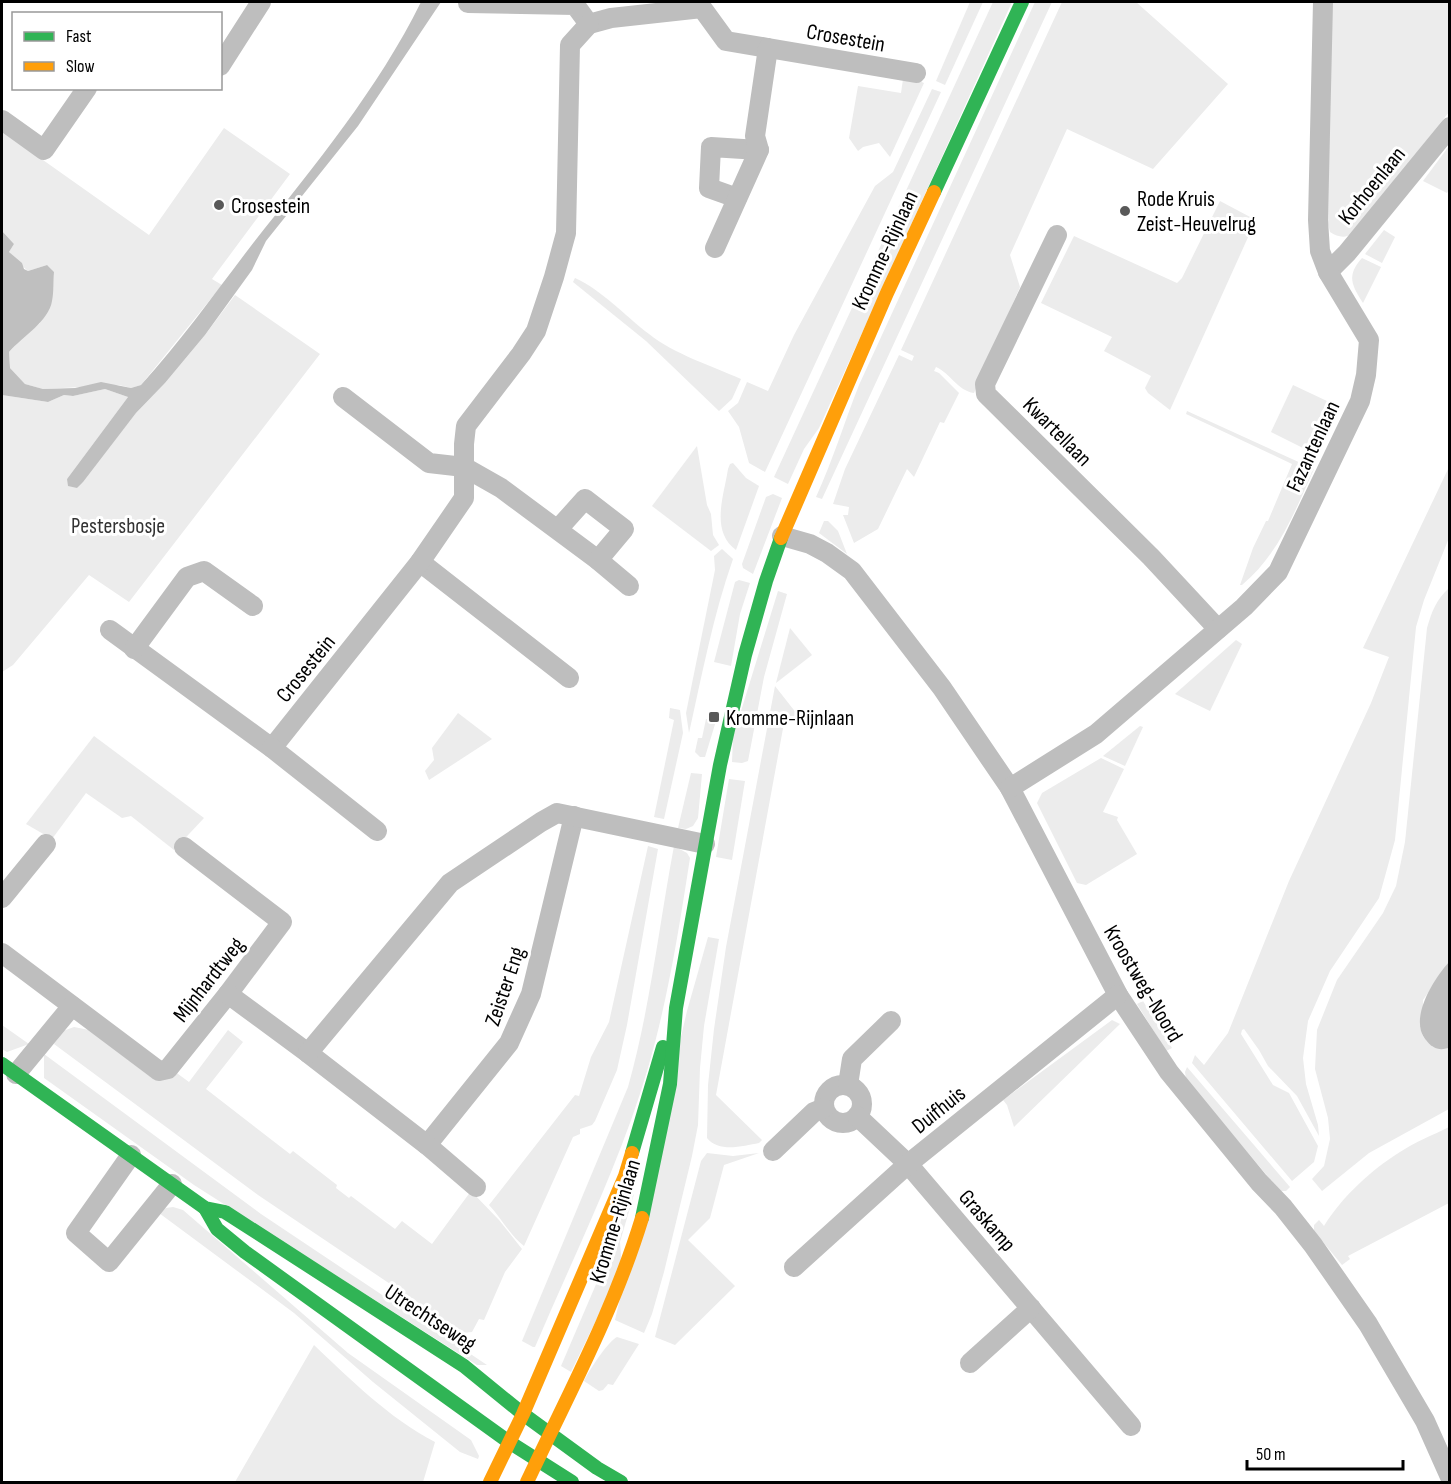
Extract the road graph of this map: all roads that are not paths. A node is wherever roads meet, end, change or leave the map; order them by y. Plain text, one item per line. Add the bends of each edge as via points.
1 (261, 2) edge
2 (1022, 2) edge
3 (1323, 2) edge
4 (468, 3) dead end
5 (706, 5) edge
6 (589, 24) junction
7 (768, 48) junction
8 (222, 63) edge
9 (916, 73) dead end
10 (86, 90) edge
11 (2, 120) edge
12 (1449, 127) edge
13 (759, 150) junction
14 (737, 198) junction
15 (1057, 235) dead end
16 (715, 248) dead end
17 (1328, 272) junction
18 (343, 397) dead end
19 (464, 467) junction
20 (558, 529) junction
21 (782, 536) junction
22 (598, 560) junction
23 (420, 562) junction
24 (629, 586) dead end
25 (253, 606) dead end
26 (1218, 629) junction
27 (110, 630) dead end
28 (134, 649) junction
29 (569, 678) dead end
30 (272, 748) junction
31 (1010, 788) junction
32 (565, 815) junction
33 (377, 831) dead end
34 (46, 844) dead end
35 (705, 844) junction
36 (184, 847) dead end
37 (2, 898) edge
38 (2, 953) edge
39 (228, 994) junction
40 (1118, 995) junction
41 (72, 1006) junction
42 (676, 1008) junction
43 (891, 1021) dead end
44 (308, 1053) junction
45 (9, 1069) edge
46 (848, 1085) junction
47 (824, 1108) junction
48 (857, 1116) junction
49 (427, 1145) junction
50 (773, 1151) dead end
51 (131, 1155) junction
52 (908, 1164) junction
53 (625, 1176) junction
54 (650, 1183) junction
55 (172, 1184) junction
56 (476, 1187) dead end
57 (205, 1208) junction
58 (794, 1267) dead end
59 (1031, 1308) junction
60 (970, 1364) dead end
61 (523, 1414) junction
62 (1131, 1426) dead end
63 (549, 1433) junction
64 (509, 1442) junction
65 (537, 1461) junction
66 (1449, 1477) edge
67 (490, 1482) edge
68 (527, 1482) edge
69 (572, 1482) edge
70 (621, 1482) edge

1 - 8 street
2 - 21 street, Kromme-Rijnlaan
3 - 17 street, Fazantenlaan via 1318,220 1320,251
4 - 6 street via 575,5
5 - 6 street, Crosestein
5 - 7 street, Crosestein via 726,41
6 - 19 street, Crosestein via 570,45 566,233 554,277 536,331 466,426
7 - 9 street, Crosestein
7 - 13 street via 755,136
10 - 11 street via 44,150
12 - 17 street, Korhoenlaan
13 - 14 street
13 - 14 street via 711,147 709,188
14 - 16 street
15 - 26 street, Kwartellaan via 985,384 986,394
17 - 26 street, Fazantenlaan via 1369,340 1360,401 1278,572
18 - 19 street via 429,463
19 - 20 street
19 - 23 street, Crosestein via 464,498
20 - 22 street
20 - 22 street via 585,499 624,529
21 - 31 street, Kroostweg-Noord via 810,544 852,571 942,688
21 - 35 street, Kromme-Rijnlaan via 745,655
22 - 24 street
23 - 29 street
23 - 30 street, Crosestein
25 - 28 street via 204,571 188,576
26 - 31 street, Fazantenlaan via 1096,734
27 - 28 street
28 - 30 street
30 - 33 street
31 - 40 street, Kroostweg-Noord
32 - 35 street
32 - 44 street via 540,822 450,883
32 - 49 street, Zeister Eng via 531,994 509,1043
34 - 37 street
35 - 42 street, Kromme-Rijnlaan
36 - 39 street, Mijnhardtweg via 282,922
38 - 41 street, Mijnhardtweg
39 - 41 street, Mijnhardtweg via 168,1069 159,1071
39 - 44 street
40 - 52 street, Duifhuis
40 - 66 street, Kroostweg-Noord via 1170,1072 1313,1245 1368,1324 1425,1420
41 - 45 street
42 - 53 street, Kromme-Rijnlaan via 651,1080
42 - 54 street, Kromme-Rijnlaan via 670,1084
43 - 46 street via 852,1059
44 - 49 street
45 - 51 street, Utrechtseweg
46 - 47 street via 829,1090
46 - 48 street via 861,1098
47 - 48 street via 830,1118 841,1123
47 - 50 street via 814,1112
48 - 52 street, Graskamp
49 - 56 street
51 - 55 street, Utrechtseweg
51 - 55 street via 76,1233 109,1262
52 - 58 street, Duifhuis
52 - 59 street, Graskamp
53 - 54 street
53 - 61 street, Kromme-Rijnlaan
54 - 63 street, Kromme-Rijnlaan via 644,1214 609,1308
55 - 57 street, Utrechtseweg
57 - 61 street, Utrechtseweg via 225,1212 464,1366
57 - 64 street, Utrechtseweg via 217,1229 245,1252
59 - 60 street
59 - 62 street, Graskamp
61 - 63 street, Utrechtseweg
61 - 64 street, Kromme-Rijnlaan
63 - 65 street, Kromme-Rijnlaan
63 - 70 street, Utrechtseweg
64 - 65 street, Utrechtseweg
64 - 67 street, Kromme-Rijnlaan
65 - 68 street, Kromme-Rijnlaan
65 - 69 street, Utrechtseweg

